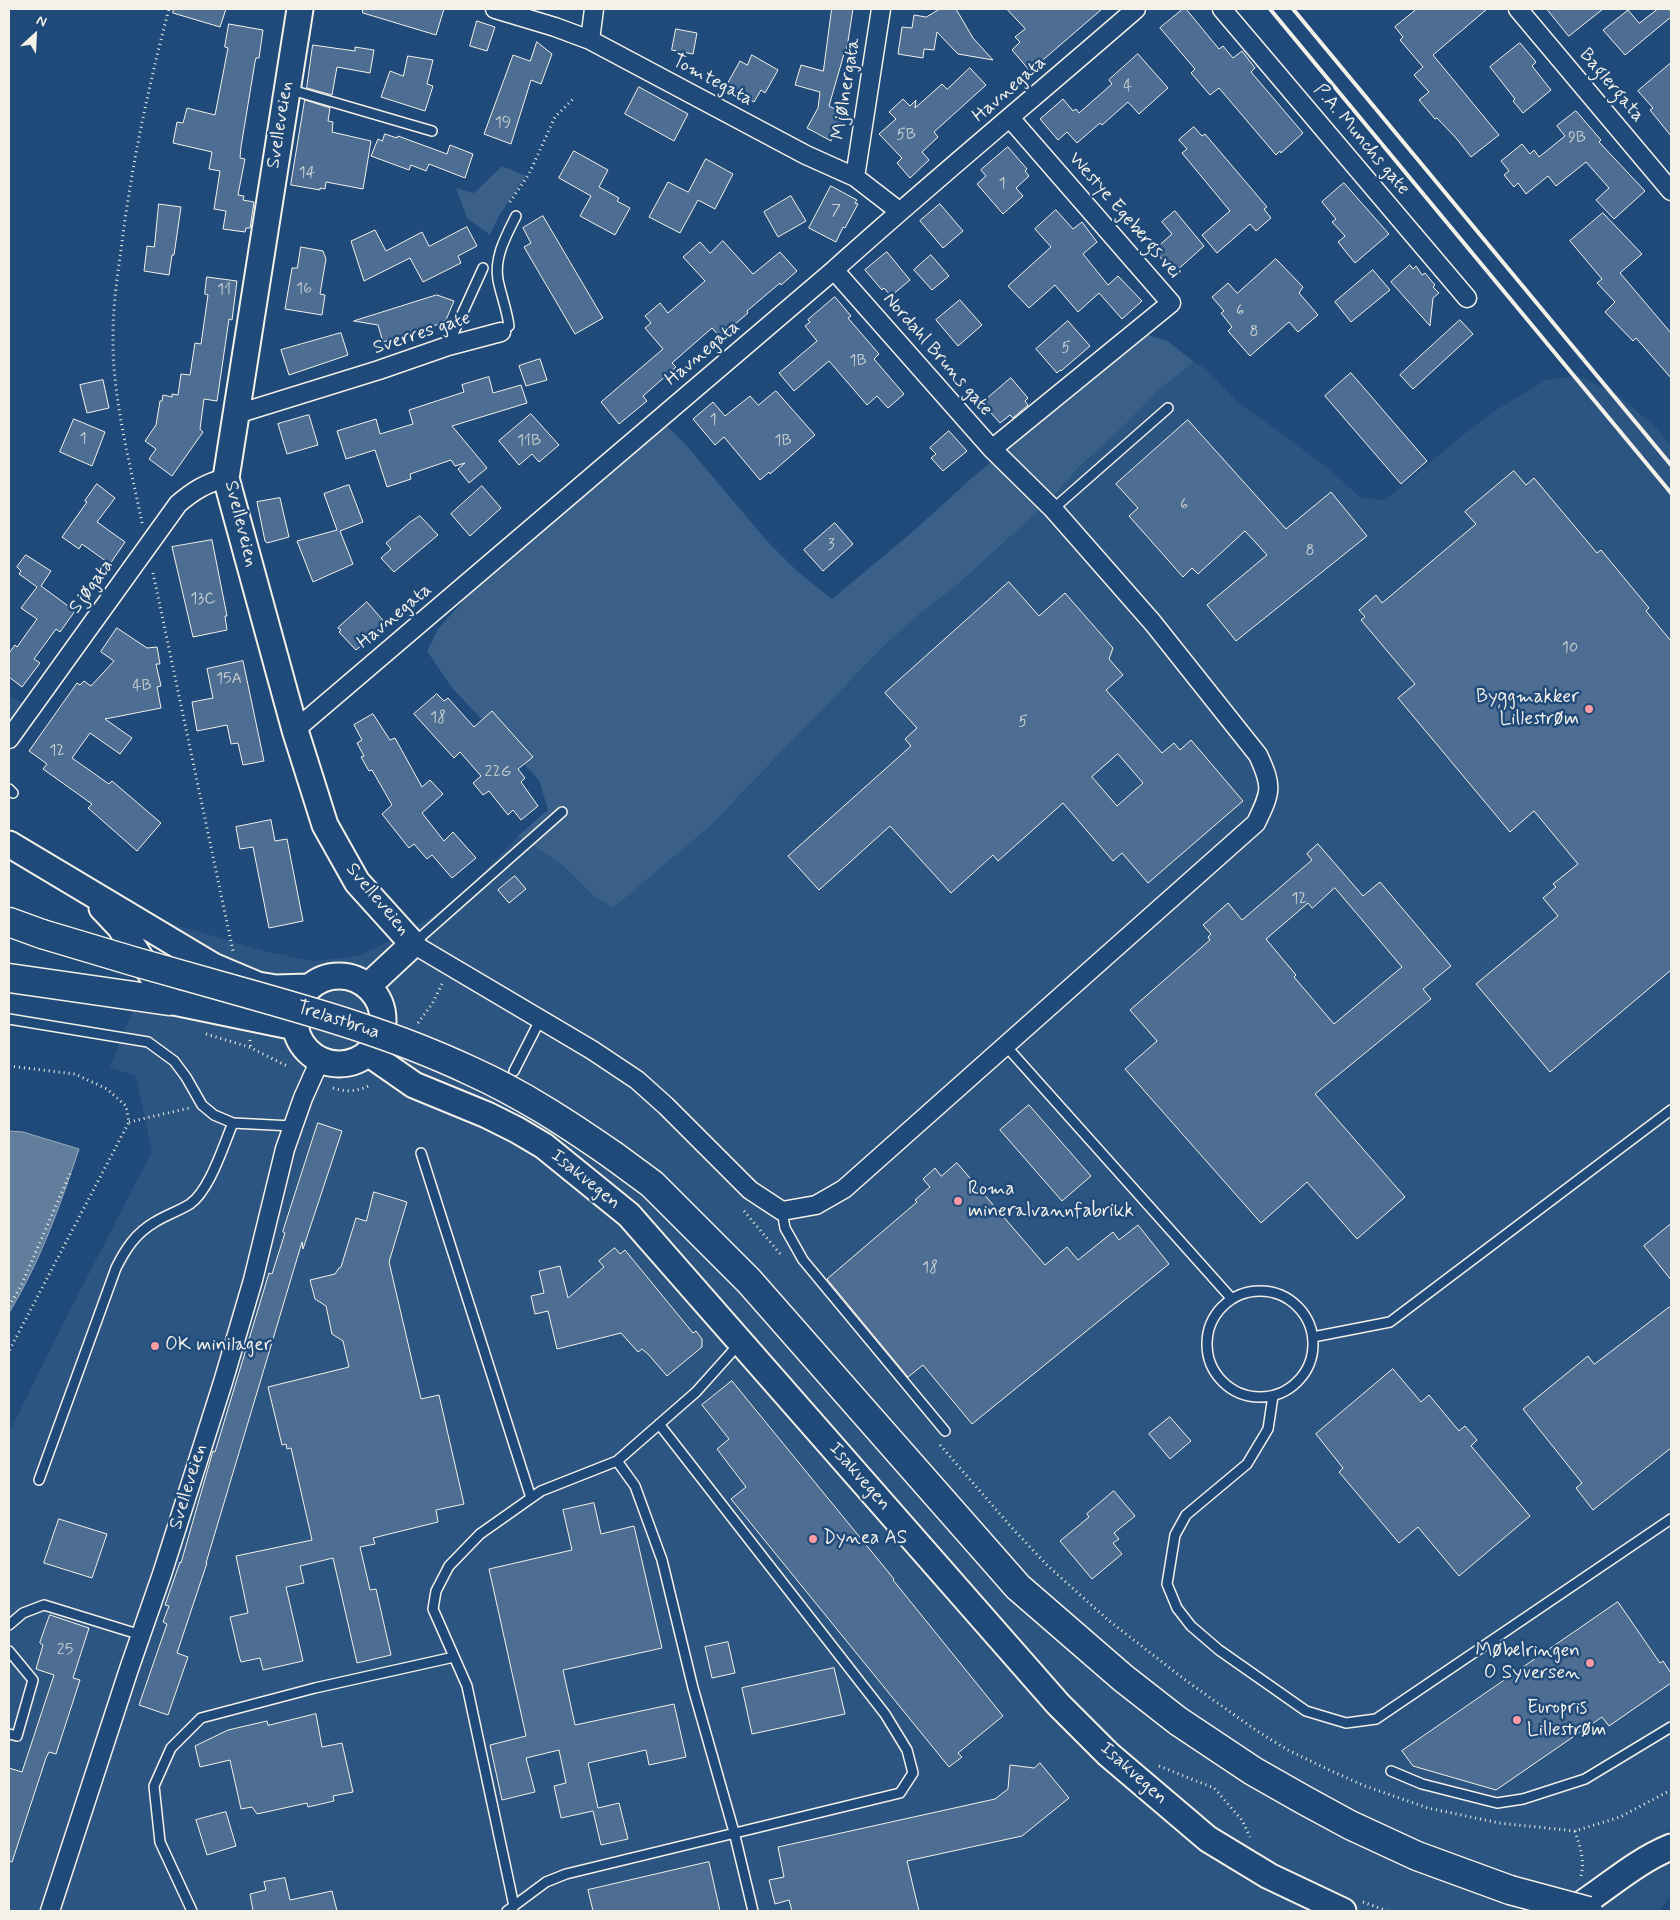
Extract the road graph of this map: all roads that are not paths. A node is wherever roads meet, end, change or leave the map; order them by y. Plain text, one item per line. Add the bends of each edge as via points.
1 (300, 9) edge
2 (495, 9) edge
3 (594, 9) edge
4 (881, 9) edge
5 (1136, 9) edge
6 (1222, 9) edge
7 (1523, 10) edge
8 (590, 40) junction
9 (287, 89) junction
10 (1010, 118) junction
11 (432, 131) dead end
12 (856, 177) junction
13 (1671, 191) edge
14 (899, 211) junction
15 (516, 216) dead end
16 (483, 268) dead end
17 (834, 270) junction
18 (1468, 298) dead end
19 (501, 332) joint
20 (448, 346) junction
21 (1168, 408) dead end
22 (237, 414) junction
23 (992, 449) junction
24 (226, 478) junction
25 (1053, 509) junction
26 (295, 730) junction
27 (9, 739) edge
28 (562, 812) dead end
29 (9, 844) edge
30 (88, 891) junction
31 (9, 922) edge
32 (413, 944) junction
33 (9, 978) edge
34 (368, 986) junction
35 (308, 987) junction
36 (169, 1001) junction
37 (9, 1019) edge
38 (540, 1020) junction
39 (295, 1027) junction
40 (1005, 1045) junction
41 (368, 1053) junction
42 (320, 1060) junction
43 (514, 1071) dead end
44 (1671, 1110) edge
45 (233, 1123) junction
46 (292, 1126) junction
47 (421, 1153) dead end
48 (782, 1211) junction
49 (1232, 1299) junction
50 (1313, 1337) junction
51 (741, 1342) junction
52 (1273, 1396) junction
53 (659, 1424) junction
54 (945, 1431) dead end
55 (617, 1461) junction
56 (40, 1480) dead end
57 (531, 1498) junction
58 (1671, 1518) edge
59 (9, 1626) edge
60 (141, 1635) junction
61 (9, 1651) edge
62 (454, 1657) junction
63 (1671, 1727) edge
64 (9, 1734) edge
65 (1391, 1771) dead end
66 (734, 1832) junction
67 (1671, 1847) edge
68 (510, 1909) edge
69 (50, 1911) edge
70 (192, 1911) edge
71 (753, 1911) edge
72 (1343, 1911) edge
73 (1571, 1911) edge
74 (1588, 1911) edge

1 - 9 street, Svelleveien
2 - 8 street, Tomtegata
3 - 8 street
4 - 12 street, Mjølnergata
5 - 10 street, Havnegata
6 - 18 street, P.A. Munchs gate
7 - 13 street, Baglergata
8 - 12 street, Tomtegata via 806,155
9 - 11 lane
9 - 22 street, Svelleveien
10 - 14 street, Havnegata
10 - 23 street, Westye Egebergs vei via 1171,303
12 - 14 street, Tomtegata
14 - 17 street, Havnegata
15 - 19 lane, Sverres gate via 501,248 497,268 509,326
16 - 20 lane
17 - 23 street, Nordahl Bruns gate
17 - 26 street, Havnegata
19 - 20 street, Sverres gate
20 - 22 street, Sverres gate
21 - 25 lane
22 - 24 street, Svelleveien
23 - 25 street, Nordahl Bruns gate
24 - 26 street, Svelleveien
24 - 27 street, Sjøgata via 210,482 178,504
25 - 40 street, Nordahl Bruns gate via 1153,623 1258,755 1268,776 1269,795 1256,823
26 - 32 street, Svelleveien via 325,825 340,856 357,882
28 - 32 lane
29 - 30 street
30 - 35 street via 235,977 276,988
30 - 36 street via 120,927
31 - 74 highway, Trelastbrua, bridge via 115,957 307,1010 422,1050 471,1070 555,1116 652,1184 749,1281 1018,1587 1123,1678 1253,1771 1350,1825 1417,1856 1510,1890
32 - 34 street, Svelleveien
32 - 38 street
33 - 36 highway
34 - 35 street via 340,975 320,978
34 - 41 street via 383,1014 382,1030
35 - 39 street via 297,1003
36 - 39 street
37 - 45 lane via 148,1042 174,1061 202,1105
38 - 43 lane
38 - 48 street via 637,1080 750,1190
39 - 42 street via 302,1045
40 - 48 street, Nordahl Bruns gate via 844,1189 816,1205
40 - 49 lane
41 - 42 street via 355,1061 338,1064
41 - 51 street, Isakvegen via 414,1085 487,1115 544,1146 629,1215
42 - 46 street, Svelleveien
44 - 50 lane via 1390,1322
45 - 46 lane
45 - 56 lane via 214,1171 191,1204 155,1222 126,1248
46 - 60 street, Svelleveien via 223,1382
47 - 57 lane
48 - 54 lane via 785,1228 803,1260
49 - 50 lane via 1257,1291 1283,1296 1303,1313
49 - 52 lane via 1214,1319 1209,1331 1207,1344 1214,1370 1229,1387 1239,1392 1256,1397
50 - 52 lane via 1310,1363 1304,1375 1295,1385
51 - 53 lane via 696,1392
51 - 72 street, Isakvegen via 1058,1704 1108,1754 1208,1838 1317,1903
52 - 58 lane via 1268,1429 1247,1464 1186,1515 1175,1535 1167,1584 1177,1608 1191,1626 1219,1650 1306,1711 1346,1723 1376,1719
53 - 55 lane
53 - 66 lane via 885,1714 907,1750 913,1773 900,1793
55 - 57 lane
55 - 66 lane via 635,1486 662,1560 693,1688
57 - 62 lane via 480,1534 449,1566 436,1591 433,1609
59 - 60 lane via 23,1613 44,1606
60 - 69 street, Svelleveien
61 - 64 lane via 33,1680 17,1736
62 - 68 lane via 467,1686
62 - 70 lane via 201,1718 171,1748 154,1786 160,1842
63 - 65 lane via 1585,1779 1523,1799 1497,1803 1422,1784
66 - 68 lane via 566,1874 546,1882
66 - 71 lane
67 - 73 street via 1634,1866

